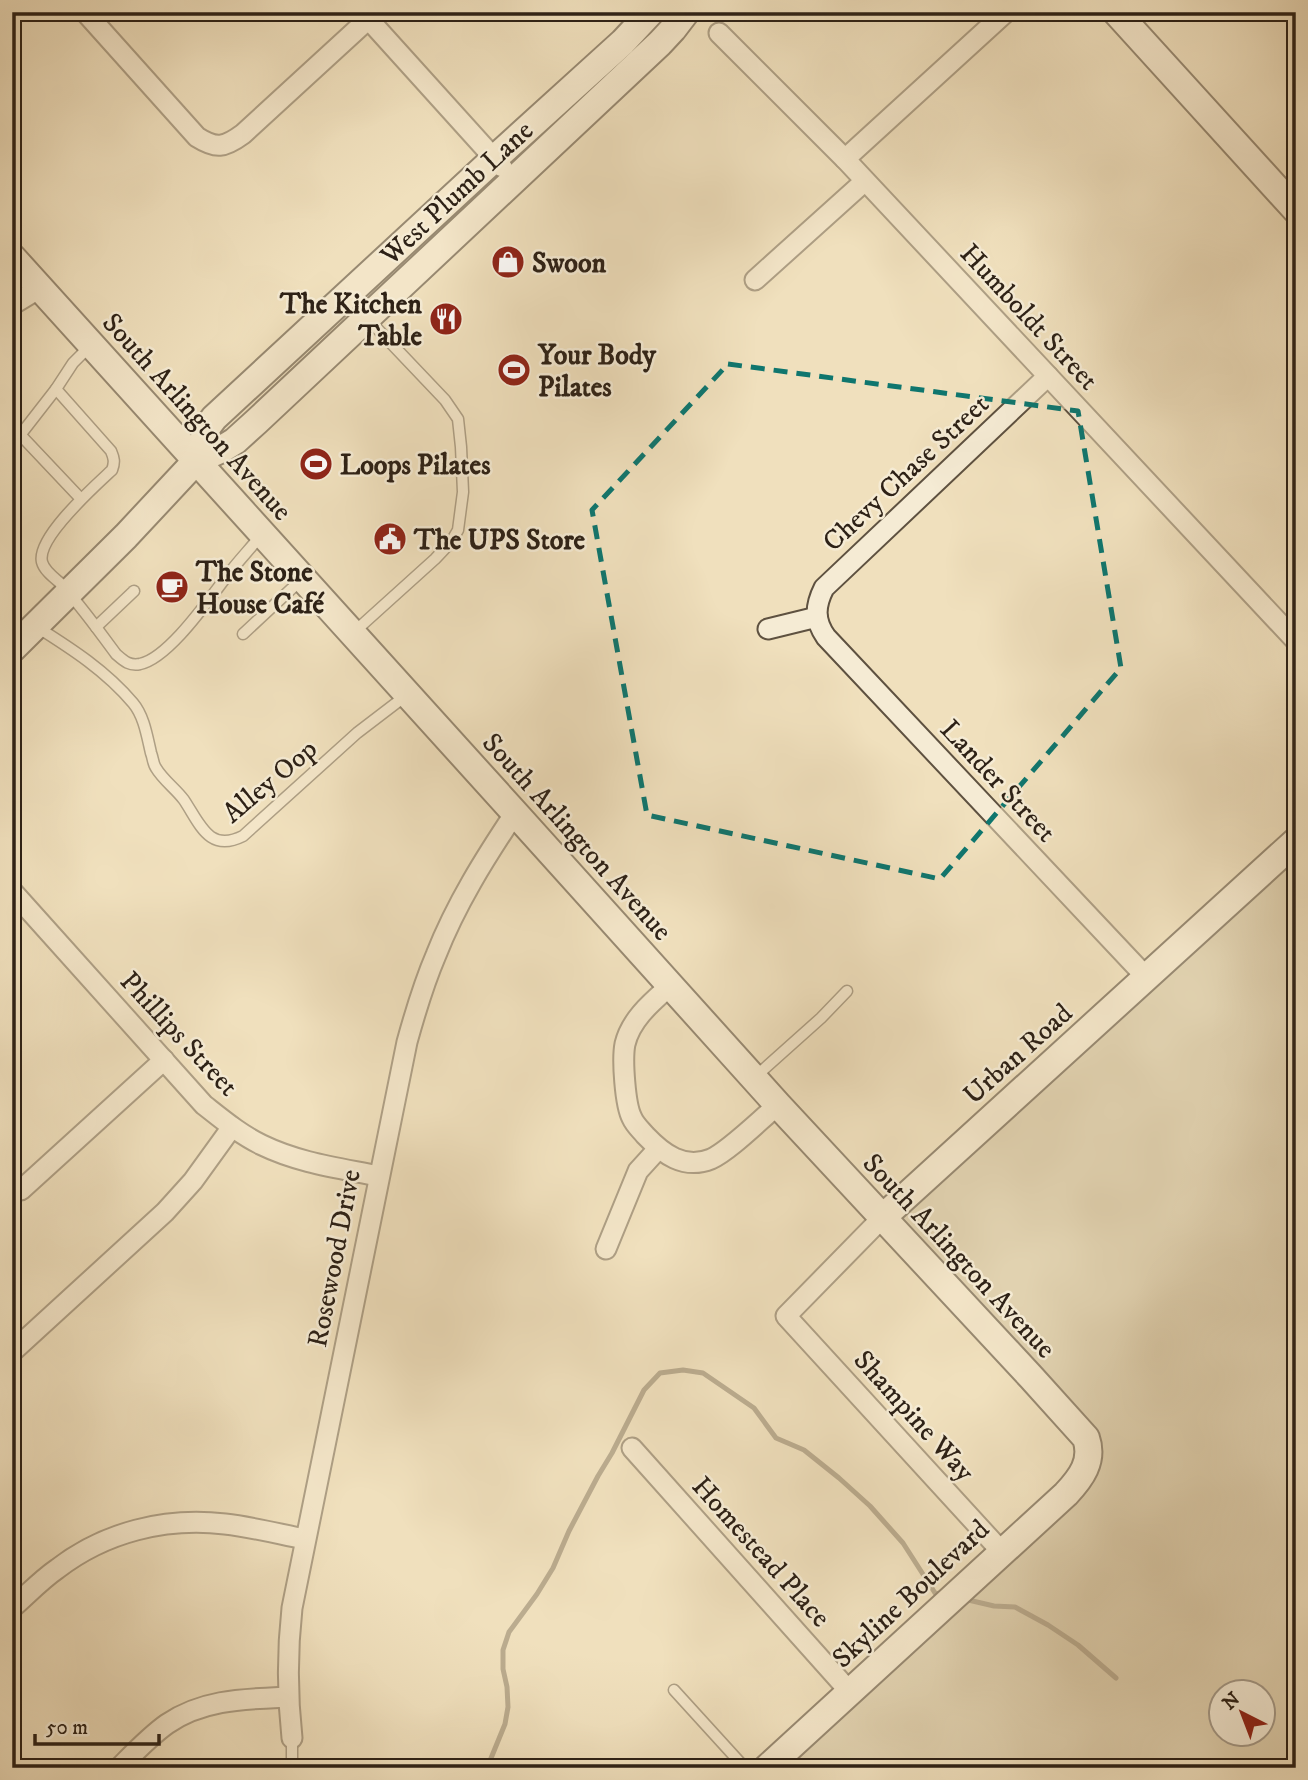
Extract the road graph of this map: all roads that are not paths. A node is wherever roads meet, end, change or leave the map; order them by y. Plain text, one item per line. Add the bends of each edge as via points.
1 (85, 12) edge
2 (651, 12) edge
3 (686, 12) edge
4 (1006, 12) edge
5 (1116, 12) edge
6 (369, 15) edge
7 (719, 33) dead end
8 (494, 159) junction
9 (845, 159) junction
10 (514, 181) junction
11 (865, 181) junction
12 (1296, 209) edge
13 (12, 257) edge
14 (755, 280) dead end
15 (40, 288) junction
16 (12, 305) edge
17 (367, 318) junction
18 (91, 345) junction
19 (1048, 376) junction
20 (56, 389) junction
21 (12, 426) edge
22 (22, 435) junction
23 (196, 461) junction
24 (81, 499) junction
25 (262, 534) junction
26 (303, 578) junction
27 (134, 591) dead end
28 (69, 593) junction
29 (817, 617) junction
30 (36, 626) junction
31 (96, 627) junction
32 (768, 629) dead end
33 (243, 634) dead end
34 (353, 634) junction
35 (1296, 641) edge
36 (12, 649) edge
37 (408, 694) junction
38 (515, 813) junction
39 (1296, 841) edge
40 (12, 891) edge
41 (1147, 978) junction
42 (670, 986) junction
43 (846, 991) dead end
44 (164, 1060) junction
45 (753, 1078) junction
46 (778, 1105) junction
47 (232, 1127) junction
48 (658, 1149) junction
49 (379, 1176) junction
50 (16, 1185) edge
51 (882, 1218) junction
52 (606, 1249) dead end
53 (786, 1316) joint
54 (12, 1352) edge
55 (632, 1448) dead end
56 (1088, 1460) joint
57 (305, 1539) junction
58 (1002, 1552) junction
59 (12, 1608) edge
60 (674, 1690) dead end
61 (850, 1692) junction
62 (288, 1697) junction
63 (292, 1738) joint
64 (118, 1768) edge
65 (292, 1768) edge
66 (745, 1768) edge
67 (767, 1768) edge

1 - 6 street via 197,137 218,146 243,134
2 - 8 street, West Plumb Lane
3 - 10 street, West Plumb Lane via 660,43
4 - 9 street
5 - 12 street
6 - 8 street
7 - 9 street, Humboldt Street
8 - 10 street
8 - 23 street, West Plumb Lane via 215,418
9 - 11 street, Humboldt Street
10 - 17 street, West Plumb Lane
11 - 14 street
11 - 19 street, Humboldt Street
13 - 15 street, South Arlington Avenue
15 - 16 street
15 - 18 street, South Arlington Avenue
17 - 23 street, West Plumb Lane via 235,441
17 - 34 lane via 458,419 463,492 458,530 450,542
18 - 20 lane
18 - 23 street, South Arlington Avenue
19 - 29 street, Chevy Chase Street via 824,588
19 - 35 street, Humboldt Street
20 - 22 lane
20 - 24 lane via 114,458 112,470
21 - 22 lane
22 - 24 lane
23 - 25 street, South Arlington Avenue
23 - 28 street, West Plumb Lane
24 - 28 lane via 47,540 41,559
25 - 26 street, South Arlington Avenue
25 - 31 lane via 199,614 143,663 124,662
26 - 33 lane
26 - 34 street, South Arlington Avenue
27 - 31 lane
28 - 30 street, West Plumb Lane
28 - 31 lane
29 - 32 street
29 - 41 street, Lander Street via 826,637
30 - 36 street, West Plumb Lane
30 - 37 lane, Alley Oop via 78,652 133,703 155,767 201,827 221,842 243,836 357,733
34 - 37 street, South Arlington Avenue
37 - 38 street, South Arlington Avenue
38 - 42 street, South Arlington Avenue
38 - 49 street, Rosewood Drive via 479,869 436,953 407,1042
39 - 41 street, Urban Road
40 - 44 street, Phillips Street
41 - 51 street, Urban Road
42 - 45 street, South Arlington Avenue
42 - 48 street via 636,1020 624,1055 632,1119
43 - 45 lane
44 - 47 street, Phillips Street via 204,1105
44 - 50 street
45 - 46 street, South Arlington Avenue
46 - 48 street via 712,1158 685,1162
46 - 51 street, South Arlington Avenue
47 - 49 street, Phillips Street via 290,1157
47 - 54 street via 165,1212
48 - 52 street via 638,1171
49 - 57 street, Rosewood Drive
51 - 53 street, Urban Road
51 - 56 street, South Arlington Avenue via 1086,1438
53 - 58 street, Shampine Way
55 - 61 street, Homestead Place
56 - 58 street, Skyline Boulevard via 1076,1483
57 - 59 street via 194,1522 136,1530 81,1552
57 - 62 street, Rosewood Drive via 292,1608
58 - 61 street, Skyline Boulevard
60 - 66 lane
61 - 67 street, Skyline Boulevard
62 - 63 street, Rosewood Drive
62 - 64 street via 231,1700 187,1712
63 - 65 lane

